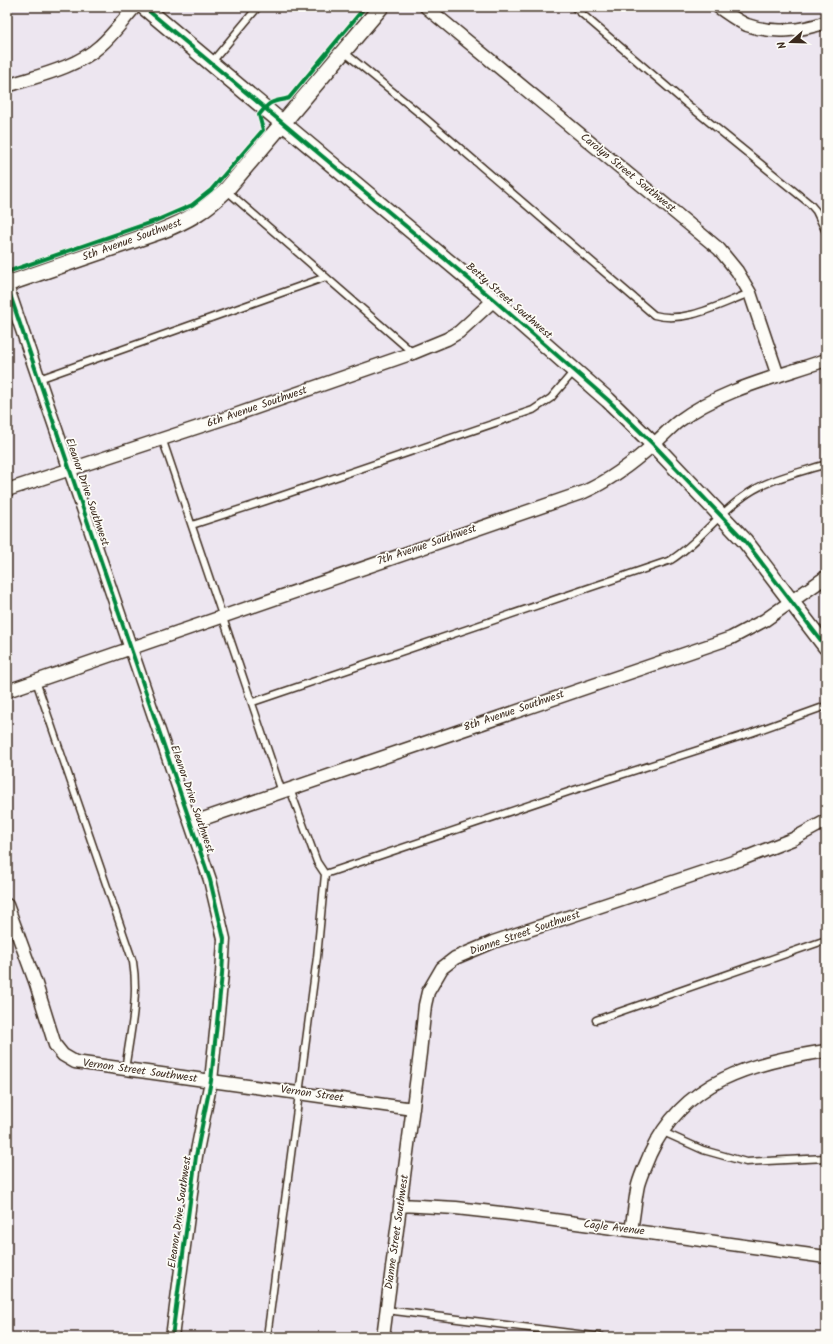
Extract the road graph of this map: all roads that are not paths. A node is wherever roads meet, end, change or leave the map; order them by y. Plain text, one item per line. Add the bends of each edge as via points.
1 (135, 7) edge
2 (144, 7) edge
3 (258, 7) edge
4 (381, 7) edge
5 (426, 7) edge
6 (574, 7) edge
7 (718, 7) edge
8 (826, 22) edge
9 (344, 52) junction
10 (211, 63) junction
11 (7, 86) edge
12 (283, 122) junction
13 (226, 190) junction
14 (826, 232) edge
15 (326, 277) junction
16 (7, 285) edge
17 (750, 293) junction
18 (494, 300) junction
19 (414, 353) junction
20 (826, 360) edge
21 (575, 370) junction
22 (778, 376) junction
23 (39, 379) junction
24 (162, 438) junction
25 (653, 444) junction
26 (826, 464) edge
27 (69, 468) junction
28 (7, 490) edge
29 (722, 515) junction
30 (192, 525) junction
31 (826, 577) edge
32 (792, 601) junction
33 (223, 617) junction
34 (130, 647) junction
35 (826, 647) edge
36 (36, 681) junction
37 (7, 691) edge
38 (253, 702) junction
39 (826, 706) edge
40 (286, 790) junction
41 (826, 821) edge
42 (191, 823) junction
43 (325, 874) junction
44 (7, 905) edge
45 (826, 940) edge
46 (596, 1020) dead end
47 (826, 1051) edge
48 (125, 1070) junction
49 (211, 1081) junction
50 (300, 1092) junction
51 (413, 1109) junction
52 (661, 1131) junction
53 (826, 1158) edge
54 (400, 1206) junction
55 (631, 1230) junction
56 (826, 1257) edge
57 (386, 1310) junction
58 (172, 1337) edge
59 (267, 1337) edge
60 (383, 1337) edge
61 (602, 1337) edge

1 - 11 street via 100,46 86,56
2 - 10 street, Betty Street Southwest
3 - 10 lane
4 - 9 street, 5th Avenue Southwest
5 - 17 street, Carolyn Street Southwest via 709,239 728,259
6 - 14 lane via 693,109 810,204
7 - 8 street via 747,25 773,30 798,29
9 - 12 street, 5th Avenue Southwest
9 - 17 lane via 425,118 654,315 681,318
10 - 12 street, Betty Street Southwest
12 - 13 street, 5th Avenue Southwest
12 - 18 street, Betty Street Southwest
13 - 15 lane
13 - 16 street, 5th Avenue Southwest via 208,208 185,222
15 - 19 lane
15 - 23 lane
16 - 23 street, Eleanor Drive Southwest
17 - 22 street, Carolyn Street Southwest
18 - 19 street, 6th Avenue Southwest via 447,340
18 - 21 street, Betty Street Southwest
19 - 24 street, 6th Avenue Southwest
20 - 22 street, 7th Avenue Southwest
21 - 25 street, Betty Street Southwest
21 - 30 lane via 551,398 533,410
22 - 25 street, 7th Avenue Southwest via 710,402 679,421
23 - 27 street, Eleanor Drive Southwest
24 - 27 street, 6th Avenue Southwest
24 - 30 lane
25 - 29 street, Betty Street Southwest
25 - 33 street, 7th Avenue Southwest via 610,479 584,492
26 - 29 lane via 762,485 742,497
27 - 28 street, 6th Avenue Southwest
27 - 34 street, Eleanor Drive Southwest
29 - 32 street, Betty Street Southwest
29 - 38 lane via 699,539 671,560
30 - 33 lane
31 - 32 street, 8th Avenue Southwest
32 - 35 street, Betty Street Southwest
32 - 40 street, 8th Avenue Southwest via 754,627 732,638
33 - 34 street, 7th Avenue Southwest
33 - 38 lane
34 - 36 street, 7th Avenue Southwest
34 - 42 street, Eleanor Drive Southwest
36 - 37 street, 7th Avenue Southwest
36 - 48 lane via 133,962 136,980
38 - 40 lane
39 - 43 lane via 752,733
40 - 42 street, 8th Avenue Southwest
40 - 43 lane via 317,862
41 - 51 street, Dianne Street Southwest via 793,839 742,859 493,942 455,958 442,968 428,992 424,1005
42 - 49 street, Eleanor Drive Southwest via 210,880 224,938
43 - 50 lane
44 - 48 street, Vernon Street Southwest via 55,1045 63,1055 75,1062
45 - 46 lane
47 - 52 street via 765,1064 727,1076 704,1089
48 - 49 street, Vernon Street Southwest
49 - 50 street, Vernon Street
49 - 58 street, Eleanor Drive Southwest via 196,1156
50 - 51 street, Vernon Street
50 - 59 lane
51 - 54 street, Dianne Street Southwest
52 - 53 lane via 703,1150 746,1162
52 - 55 street via 640,1179
54 - 55 street, Cagle Avenue via 456,1208
54 - 57 street, Dianne Street Southwest
55 - 56 street, Cagle Avenue
57 - 60 street, Dianne Street Southwest
57 - 61 lane

